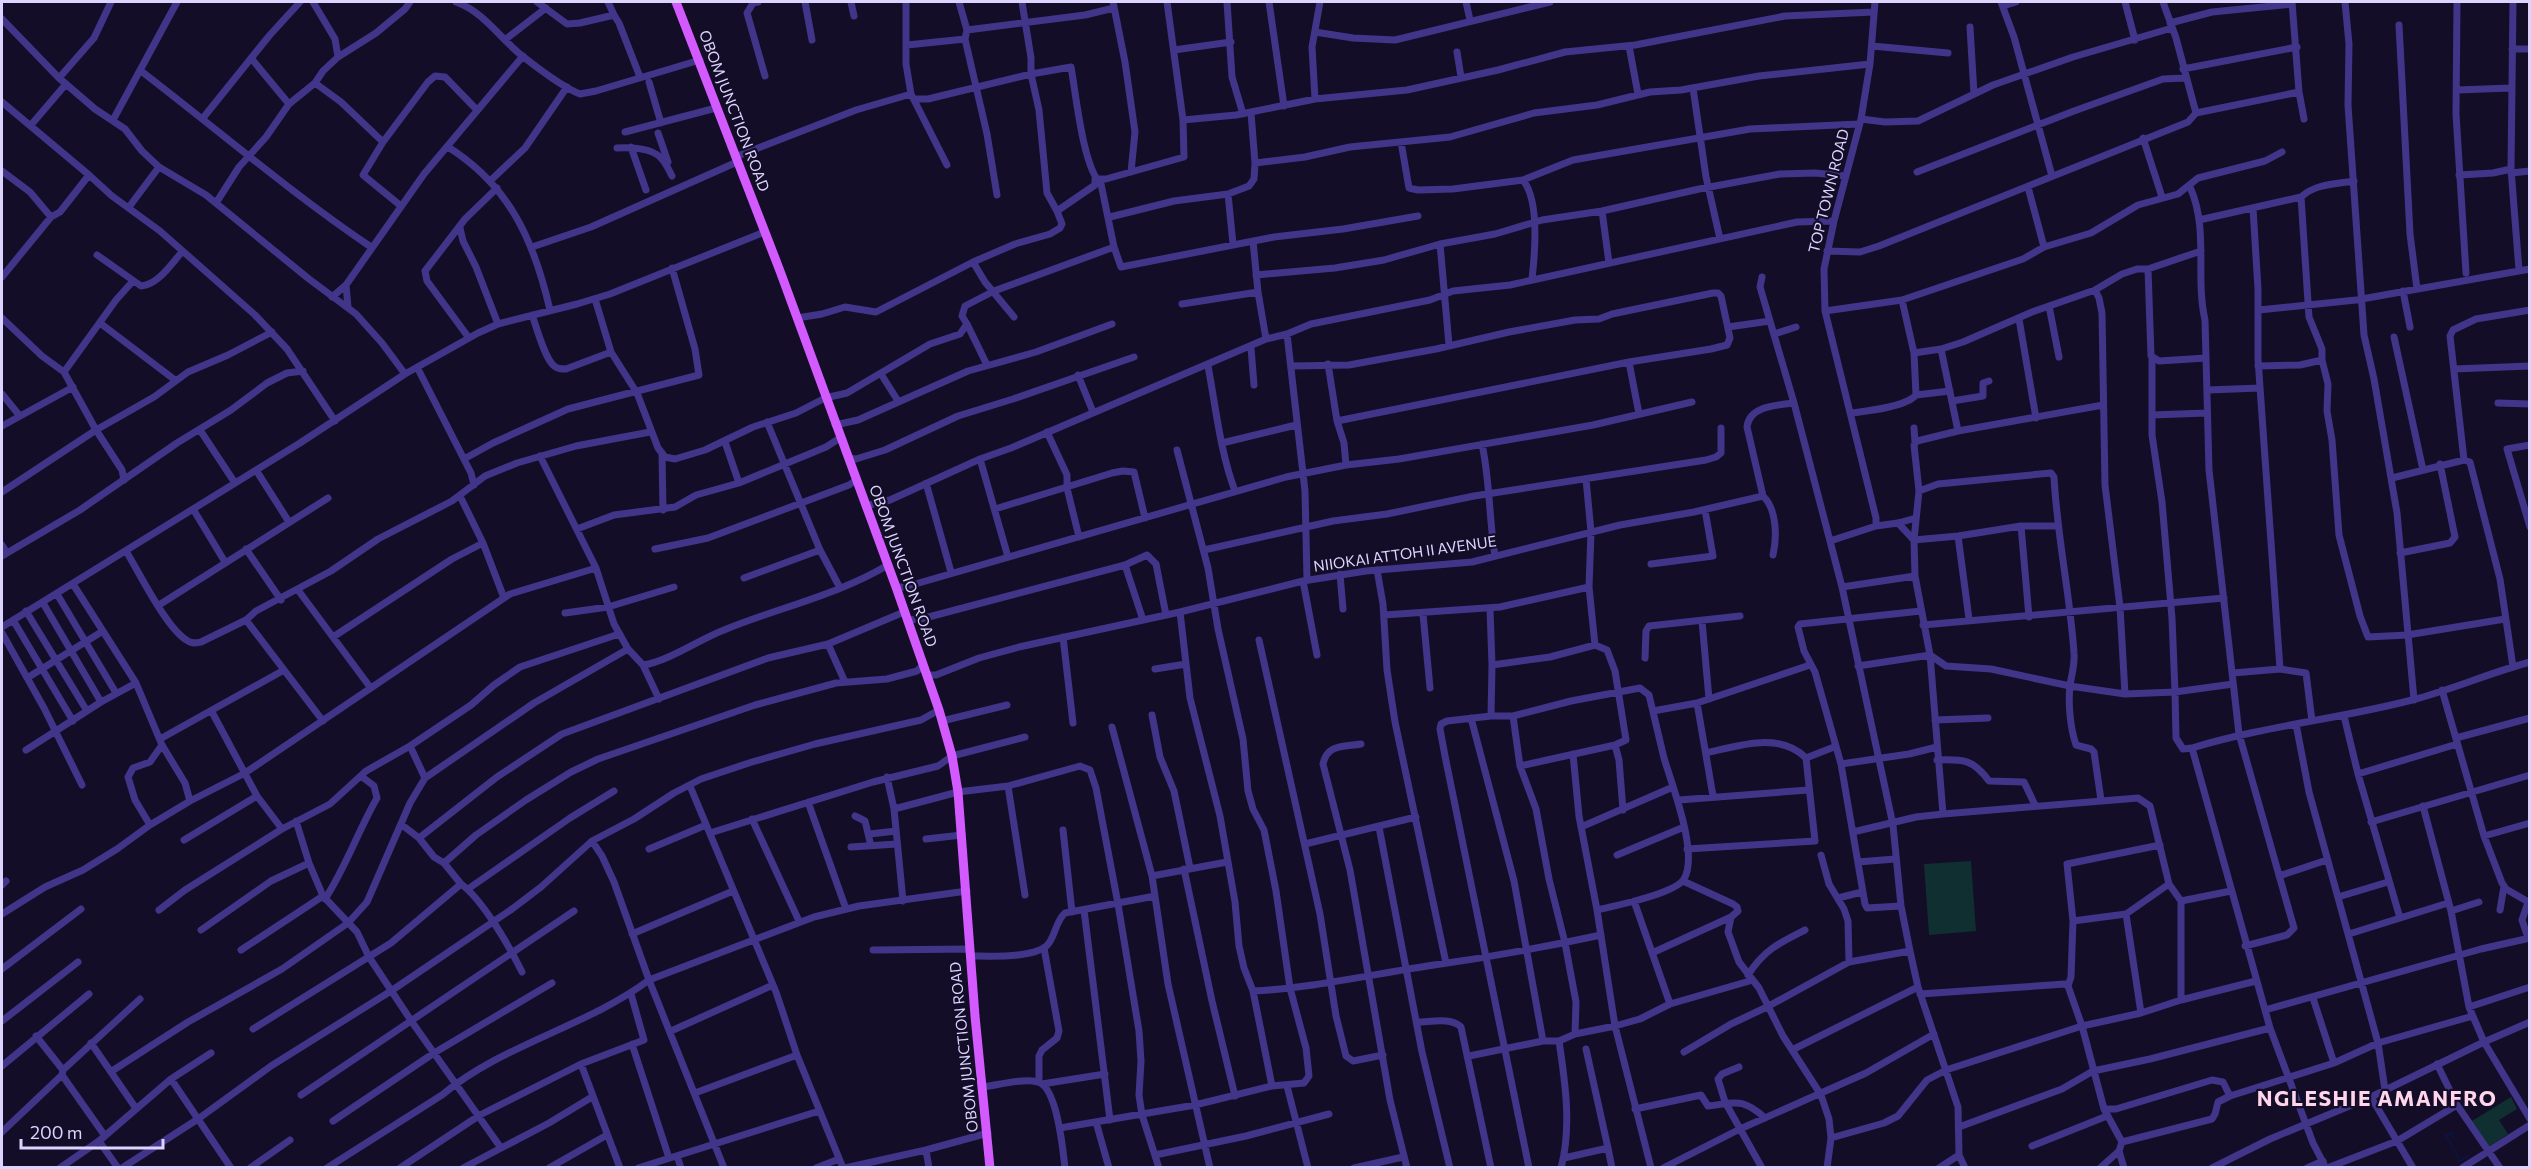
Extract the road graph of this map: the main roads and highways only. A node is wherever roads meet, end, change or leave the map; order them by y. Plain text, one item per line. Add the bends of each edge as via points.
1 (676, 2) edge
2 (990, 1167) edge

1 - 2 main road, OBOM JUNCTION ROAD via 888,565 952,756

